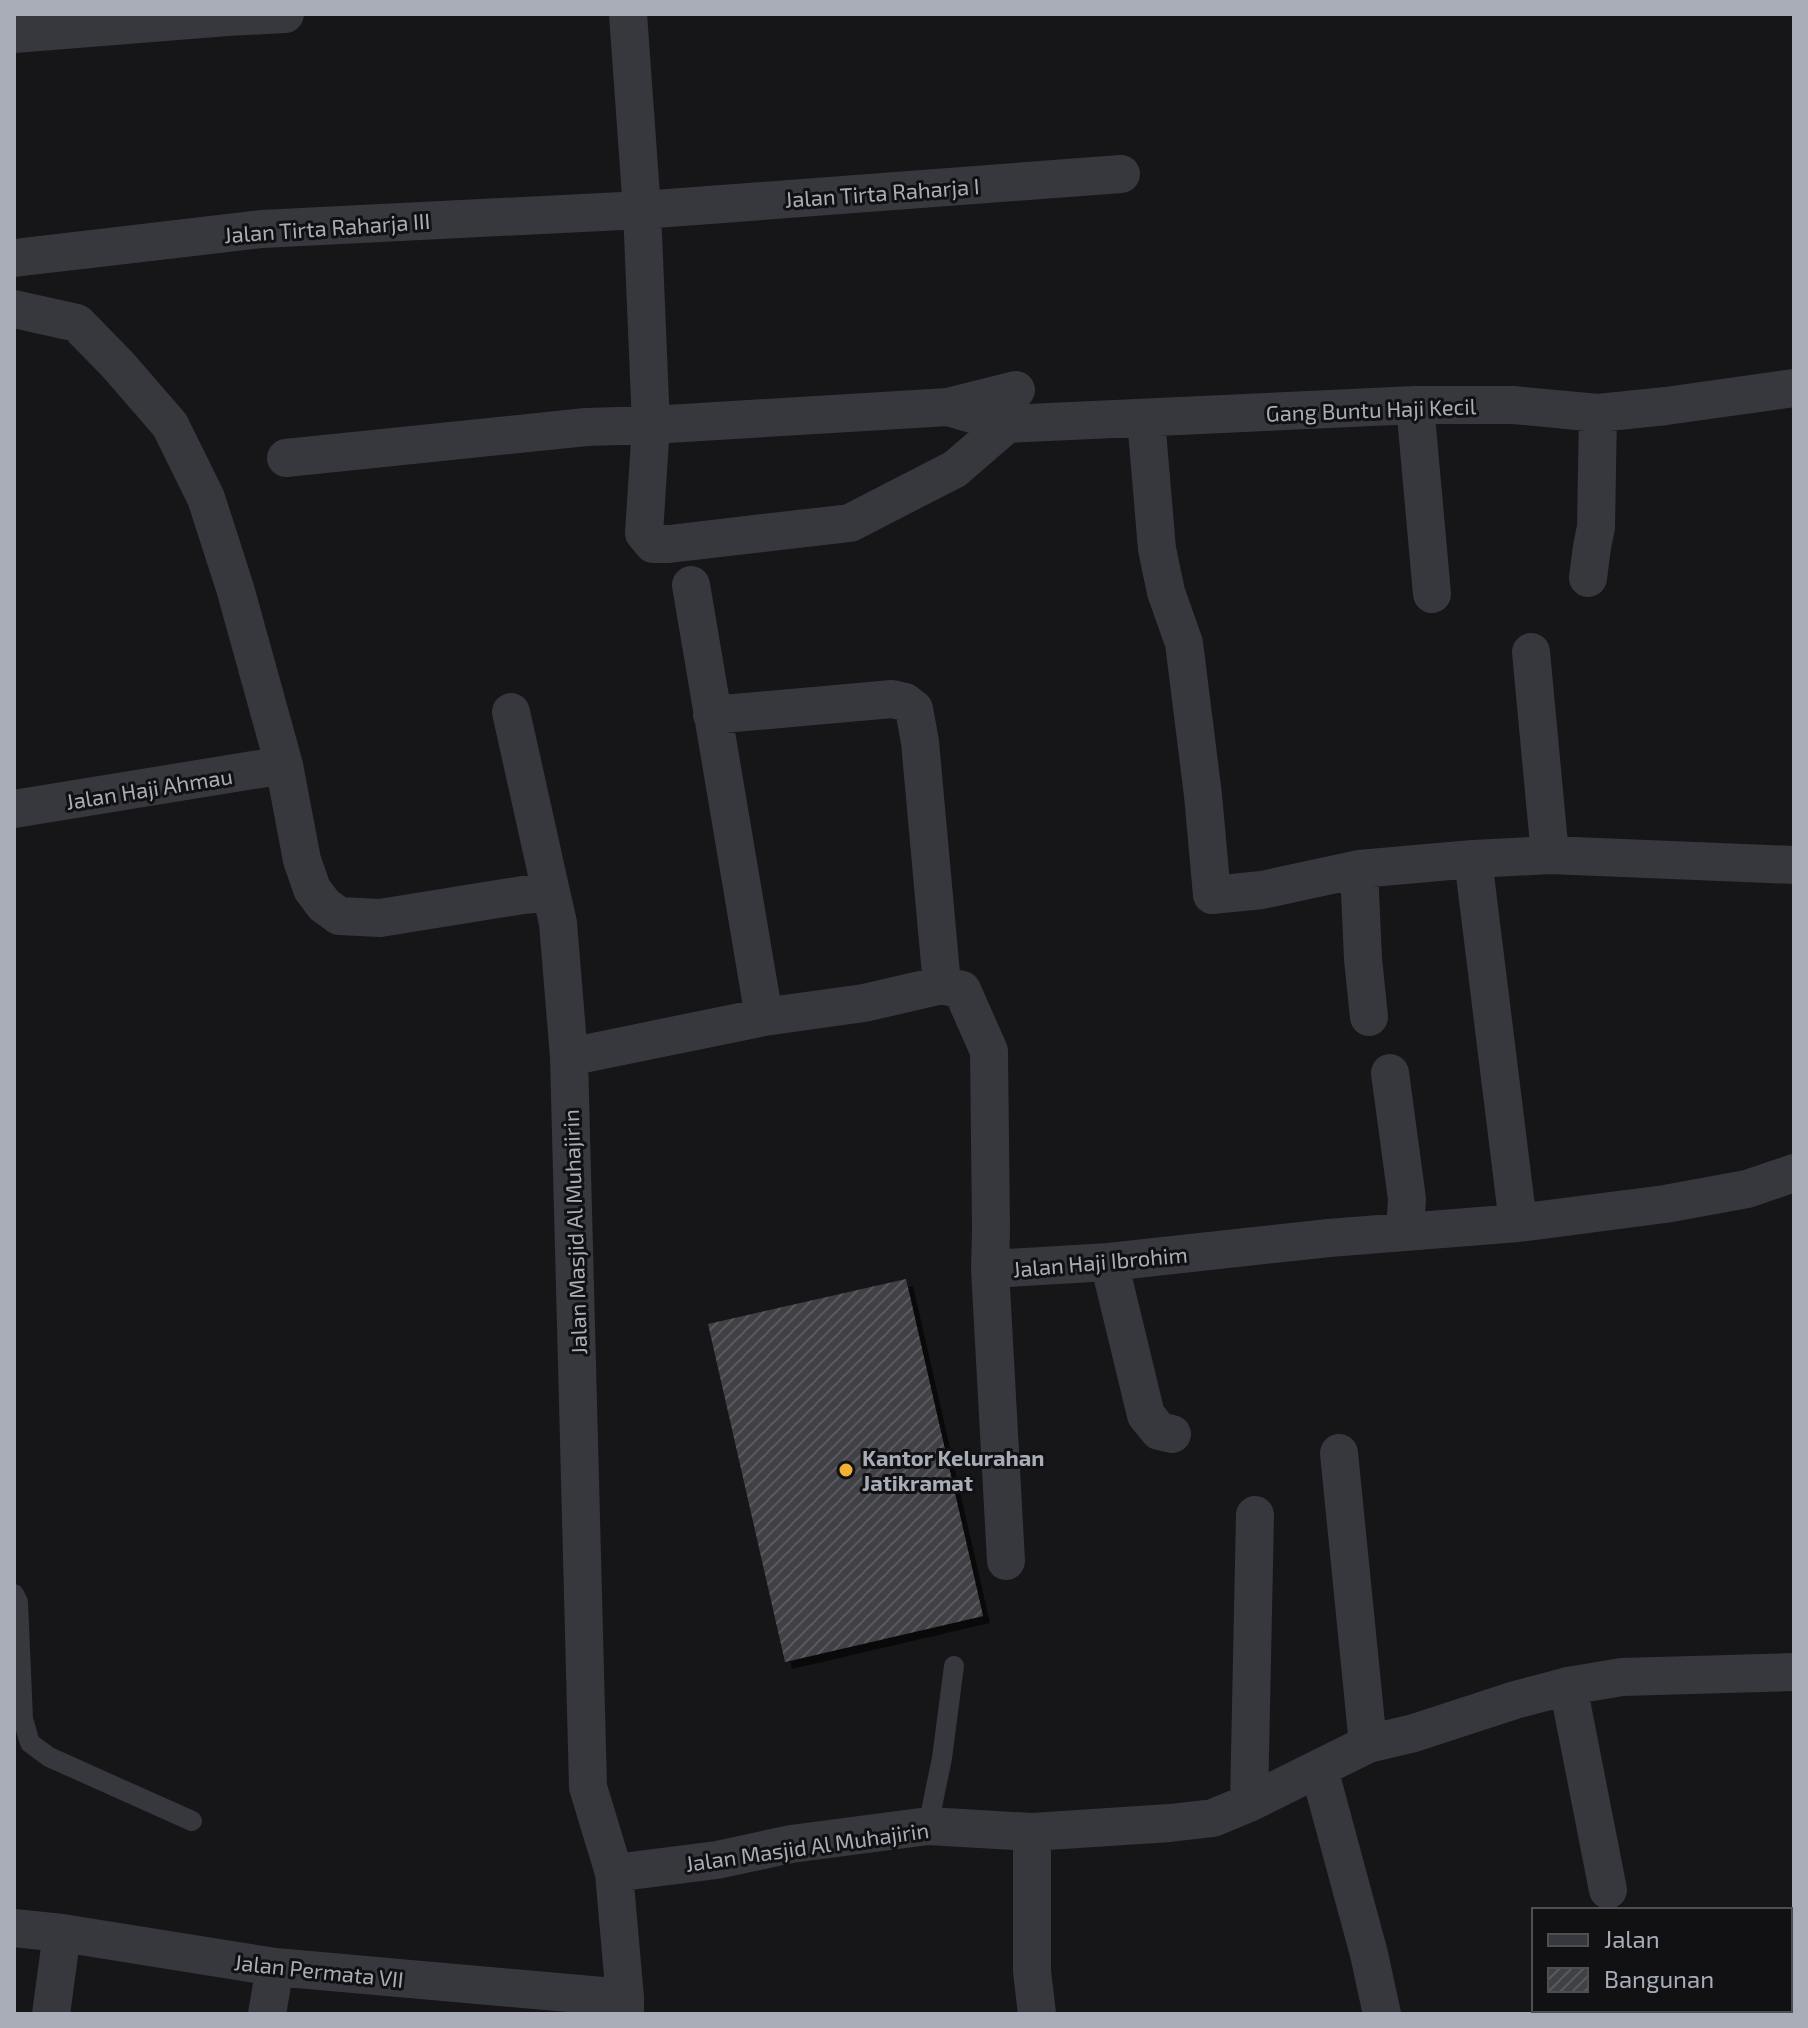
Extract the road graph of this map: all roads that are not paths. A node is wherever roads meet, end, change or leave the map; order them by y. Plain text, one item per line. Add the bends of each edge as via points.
1 (285, 14) edge
2 (628, 14) edge
3 (227, 15) edge
4 (14, 34) edge
5 (1121, 174) dead end
6 (642, 210) junction
7 (14, 258) edge
8 (14, 309) edge
9 (1794, 388) edge
10 (1415, 405) junction
11 (1012, 407) junction
12 (1598, 413) junction
13 (1146, 419) junction
14 (651, 425) junction
15 (286, 458) dead end
16 (1588, 578) dead end
17 (691, 585) dead end
18 (1432, 594) dead end
19 (1531, 652) dead end
20 (511, 712) dead end
21 (712, 715) junction
22 (284, 765) junction
23 (14, 809) edge
24 (1550, 855) junction
25 (1473, 859) junction
26 (1794, 865) edge
27 (1359, 869) junction
28 (551, 892) junction
29 (942, 985) junction
30 (764, 1017) junction
31 (1369, 1017) dead end
32 (569, 1057) junction
33 (1390, 1073) dead end
34 (1794, 1173) edge
35 (1518, 1223) junction
36 (1405, 1231) junction
37 (1109, 1262) junction
38 (990, 1269) junction
39 (1172, 1434) dead end
40 (1339, 1453) dead end
41 (1255, 1515) dead end
42 (1006, 1561) dead end
43 (14, 1594) edge
44 (954, 1666) dead end
45 (1794, 1672) edge
46 (1568, 1686) junction
47 (1368, 1744) junction
48 (1319, 1769) junction
49 (1249, 1803) junction
50 (192, 1821) dead end
51 (928, 1826) junction
52 (1032, 1832) junction
53 (614, 1873) junction
54 (1608, 1890) dead end
55 (14, 1928) edge
56 (62, 1933) junction
57 (275, 1967) junction
58 (457, 1999) edge
59 (625, 2006) edge
60 (51, 2014) edge
61 (267, 2014) edge
62 (1037, 2014) edge
63 (1382, 2014) edge

1 - 3 street
2 - 6 street
3 - 4 street
5 - 6 street, Jalan Tirta Raharja I
6 - 7 street, Jalan Tirta Raharja III via 262,229
6 - 14 street
8 - 22 street via 77,323 170,425 206,498
9 - 12 street, Gang Buntu Haji Kecil
10 - 12 street, Gang Buntu Haji Kecil via 1513,405
10 - 13 street, Gang Buntu Haji Kecil
10 - 18 street
11 - 13 street, Gang Buntu Haji Kecil
11 - 14 street, Gang Buntu Haji Kecil
11 - 14 street via 955,469 850,523 669,544 653,544 644,533
12 - 16 street via 1597,512
13 - 27 street via 1157,549 1184,643 1212,895
14 - 15 street, Gang Buntu Haji Kecil
17 - 21 street
19 - 24 street
20 - 28 street, Jalan Masjid Al Muhajirin
21 - 29 street via 892,699 914,709
21 - 30 street
22 - 23 street, Jalan Haji Ahmau
22 - 28 street via 312,889 339,916 380,918
24 - 25 street
24 - 26 street
25 - 27 street
25 - 35 street
27 - 31 street
28 - 32 street, Jalan Masjid Al Muhajirin
29 - 30 street
29 - 38 street, Jalan Haji Ibrohim via 962,990 989,1051
30 - 32 street
32 - 53 street, Jalan Masjid Al Muhajirin via 588,1787
33 - 36 street via 1407,1199
34 - 35 street, Jalan Haji Ibrohim via 1747,1189 1665,1204
35 - 36 street, Jalan Haji Ibrohim
36 - 37 street, Jalan Haji Ibrohim
37 - 38 street, Jalan Haji Ibrohim
37 - 39 street via 1146,1415 1159,1431
38 - 42 street
40 - 47 street
41 - 49 street
43 - 50 lane via 23,1719 30,1743 49,1757
44 - 51 lane
45 - 46 street, Jalan Masjid Al Muhajirin via 1622,1677
46 - 47 street, Jalan Masjid Al Muhajirin
46 - 54 street
47 - 48 street, Jalan Masjid Al Muhajirin
48 - 49 street, Jalan Masjid Al Muhajirin
48 - 63 street
49 - 52 street, Jalan Masjid Al Muhajirin via 1213,1818
51 - 52 street, Jalan Masjid Al Muhajirin
51 - 53 street, Jalan Masjid Al Muhajirin
52 - 62 street
53 - 59 street
55 - 56 street, Jalan Permata VII
56 - 57 street, Jalan Permata VII
56 - 60 street
57 - 58 street, Jalan Permata VII
57 - 61 street
58 - 59 street, Jalan Permata VII

